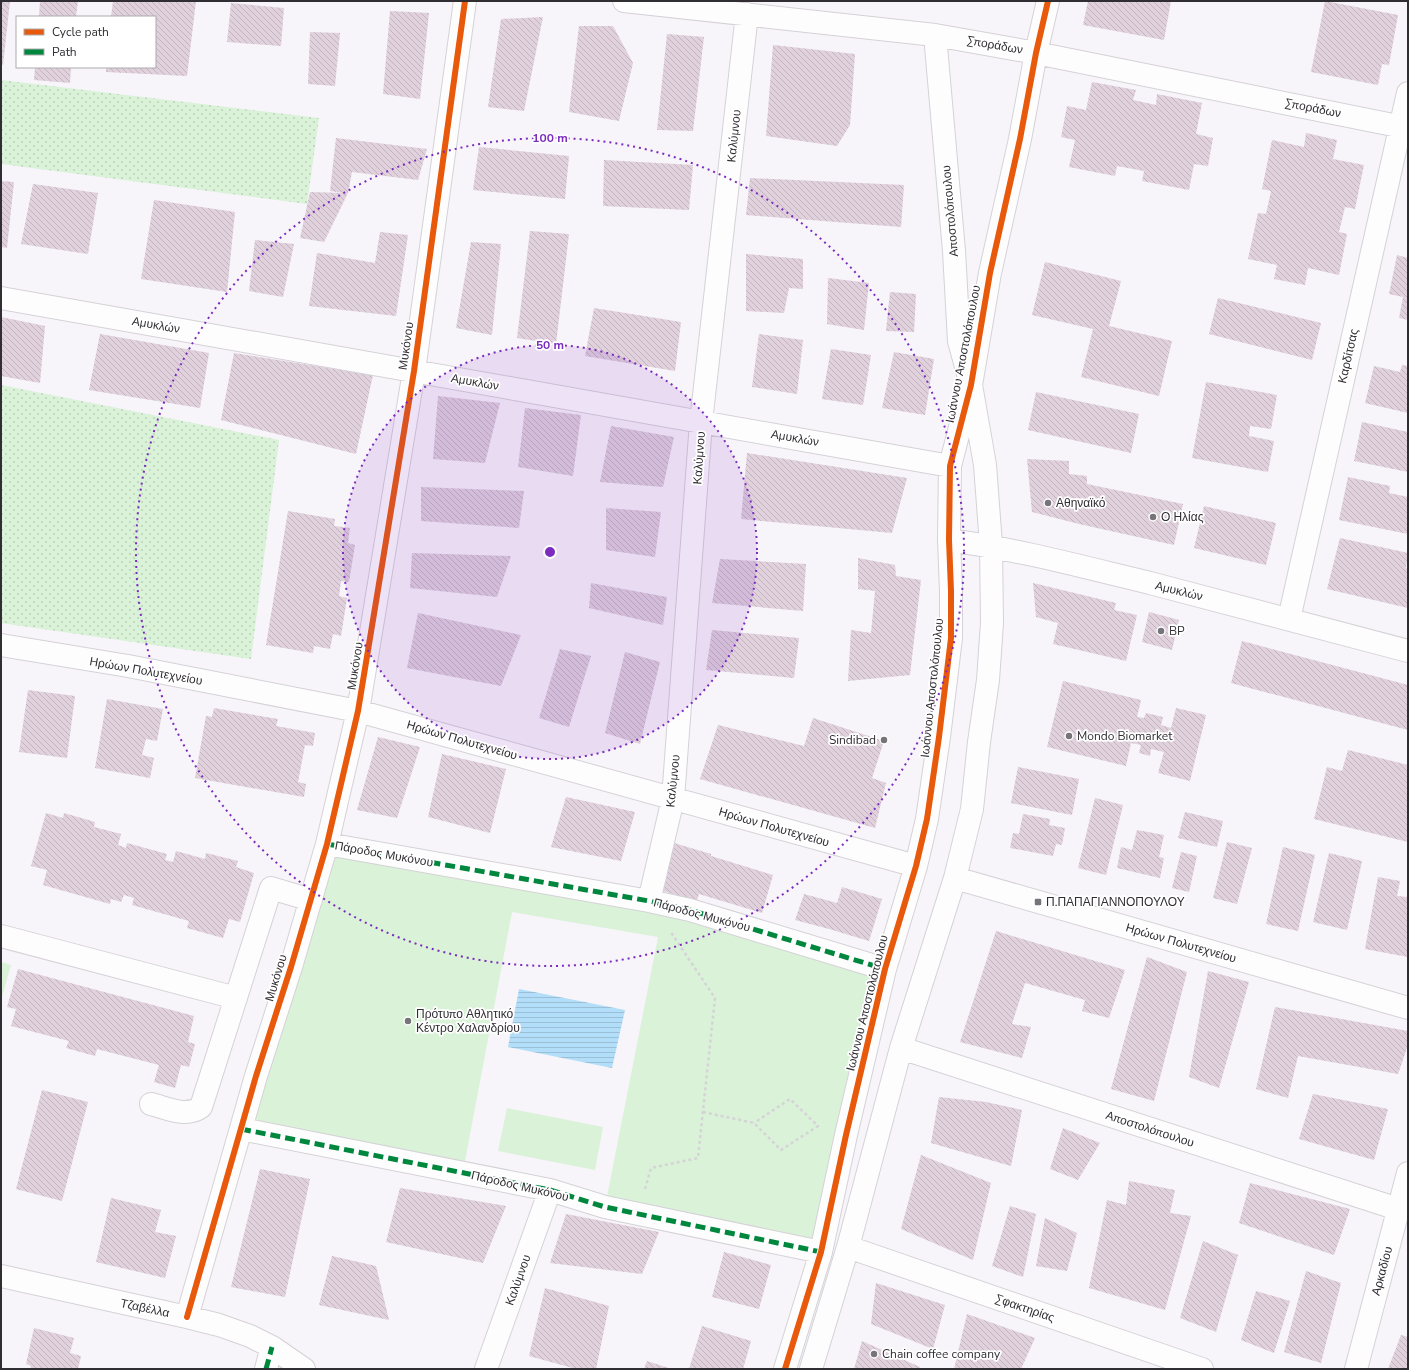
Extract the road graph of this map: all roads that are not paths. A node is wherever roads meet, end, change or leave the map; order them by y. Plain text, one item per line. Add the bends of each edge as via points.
1 (465, 1) edge
2 (624, 1) edge
3 (1048, 1) edge
4 (747, 14) junction
5 (935, 35) junction
6 (1036, 53) junction
7 (1408, 93) edge
8 (1404, 127) edge
9 (1, 298) edge
10 (414, 371) junction
11 (971, 385) junction
12 (701, 422) junction
13 (950, 466) junction
14 (949, 540) junction
15 (991, 545) junction
16 (1289, 619) junction
17 (1, 646) edge
18 (1408, 651) edge
19 (358, 711) junction
20 (673, 798) junction
21 (327, 844) junction
22 (916, 866) junction
23 (955, 878) junction
24 (311, 900) junction
25 (649, 901) junction
26 (1, 936) edge
27 (885, 969) junction
28 (236, 998) junction
29 (1408, 1008) edge
30 (901, 1048) junction
31 (151, 1104) dead end
32 (241, 1129) junction
33 (1408, 1173) edge
34 (550, 1190) junction
35 (1398, 1209) junction
36 (848, 1247) junction
37 (821, 1252) junction
38 (1, 1276) edge
39 (187, 1317) junction
40 (272, 1347) junction
41 (266, 1369) edge
42 (304, 1369) edge
43 (486, 1369) edge
44 (785, 1369) edge
45 (811, 1369) edge
46 (1202, 1369) edge
47 (1356, 1369) edge

1 - 10 street, Μυκόνου
2 - 4 street, Σποράδων
3 - 6 street, Ιωάννου Αποστολόπουλου
4 - 5 street, Σποράδων
4 - 12 street, Καλύμνου
5 - 6 street, Σποράδων
5 - 11 street, Αποστολόπουλου via 960,341
6 - 8 street, Σποράδων
6 - 11 street, Ιωάννου Αποστολόπουλου via 990,273
7 - 8 street, Καρδίτσας
8 - 16 street, Καρδίτσας
9 - 10 street, Αμυκλών
10 - 12 street, Αμυκλών
10 - 19 street, Μυκόνου
11 - 13 street, Ιωάννου Αποστολόπουλου
11 - 15 street, Ιωάννου Αποστολόπουλου via 985,465
12 - 13 street, Αμυκλών
12 - 20 street, Καλύμνου
13 - 14 street, Ιωάννου Αποστολόπουλου
14 - 15 street, Αμυκλών
14 - 22 street, Ιωάννου Αποστολόπουλου via 951,638 927,819
15 - 16 street, Αμυκλών
15 - 23 street, Ιωάννου Αποστολόπουλου via 992,623 988,680 972,809
16 - 18 street, Αμυκλών
17 - 19 street, Ηρώων Πολυτεχνείου via 128,666
19 - 20 street, Ηρώων Πολυτεχνείου
19 - 21 street, Μυκόνου
20 - 22 street, Ηρώων Πολυτεχνείου
20 - 25 street, Καλύμνου
21 - 24 street, Μυκόνου
21 - 25 street, Πάροδος Μυκόνου
22 - 27 street, Ιωάννου Αποστολόπουλου
23 - 29 street, Ηρώων Πολυτεχνείου
23 - 30 street, Ιωάννου Αποστολόπουλου
24 - 28 street via 271,888
24 - 32 street, Μυκόνου
25 - 27 street, Πάροδος Μυκόνου via 690,910
26 - 28 street
27 - 37 street, Ιωάννου Αποστολόπουλου
28 - 31 street via 201,1107 184,1112
30 - 35 street, Αποστολόπουλου
30 - 36 street, Ιωάννου Αποστολόπουλου
32 - 34 street, Πάροδος Μυκόνου
32 - 39 street, Μυκόνου
33 - 35 street, Αρκαδίου
34 - 37 street, Πάροδος Μυκόνου via 605,1208
34 - 43 street, Καλύμνου
35 - 47 street, Αρκαδίου
36 - 45 street, Ιωάννου Αποστολόπουλου
36 - 46 street, Σφακτηρίας
37 - 44 street, Ιωάννου Αποστολόπουλου
38 - 39 street, Τζαβέλλα
39 - 40 street, Τζαβέλλα via 219,1325
40 - 41 street
40 - 42 street, Τζαβέλλα

